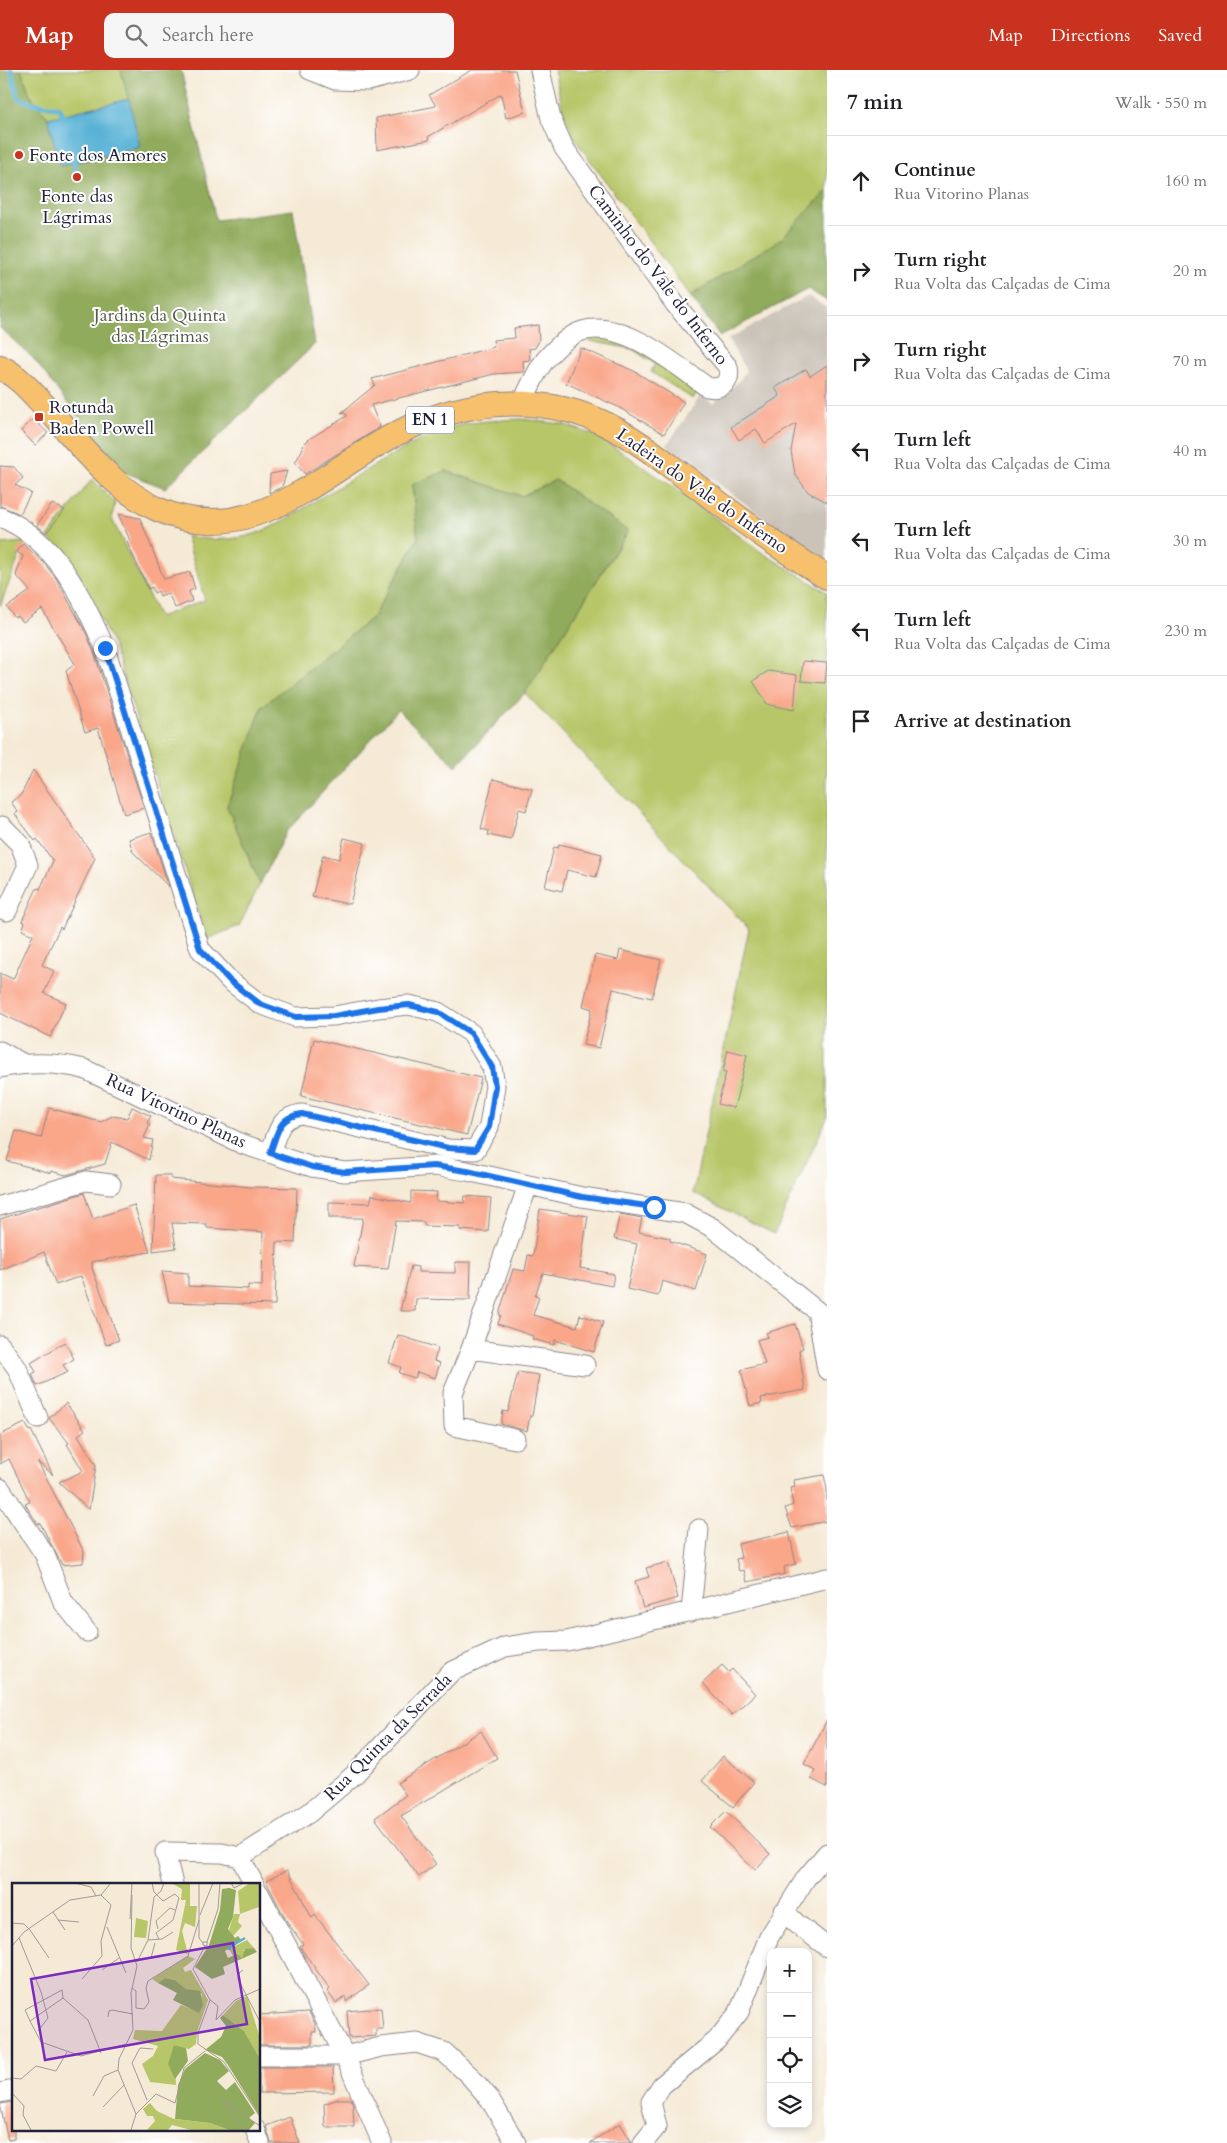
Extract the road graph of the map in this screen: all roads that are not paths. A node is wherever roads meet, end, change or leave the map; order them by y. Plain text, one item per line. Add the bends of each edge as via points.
1 (310, 70) edge
2 (410, 70) edge
3 (540, 70) edge
4 (0, 367) edge
5 (522, 403) junction
6 (0, 517) edge
7 (827, 576) edge
8 (2, 826) dead end
9 (0, 908) edge
10 (0, 1051) edge
11 (22, 1063) junction
12 (0, 1068) edge
13 (270, 1153) junction
14 (111, 1184) dead end
15 (528, 1185) junction
16 (0, 1206) edge
17 (822, 1315) edge
18 (0, 1345) edge
19 (471, 1349) junction
20 (585, 1365) dead end
21 (827, 1370) edge
22 (38, 1418) dead end
23 (516, 1439) dead end
24 (0, 1488) edge
25 (699, 1529) dead end
26 (827, 1578) edge
27 (692, 1612) junction
28 (87, 1632) dead end
29 (827, 1853) edge
30 (240, 1857) junction
31 (173, 1883) edge
32 (253, 1883) edge
33 (260, 1895) edge
34 (784, 1911) junction
35 (827, 1947) edge
36 (260, 2056) edge
37 (345, 2056) junction
38 (255, 2130) edge
39 (260, 2143) edge
40 (382, 2143) edge
41 (516, 2143) edge
42 (643, 2143) edge

1 - 2 street via 335,80 368,81
3 - 5 street, Caminho do Vale do Inferno via 551,119 564,148 675,304 728,367 730,375 721,386 707,388 664,357 620,333 580,331 545,360
4 - 5 main road, Ladeira do Vale do Inferno / EN 1 via 24,384 100,467 128,492 158,509 187,519 216,522 244,518 281,505 395,435 444,414 481,405
5 - 7 main road, Ladeira do Vale do Inferno / EN 1 via 564,409 603,422 639,442 766,539
6 - 13 street via 42,544 72,580 89,613 105,648 200,949 230,981 260,1004 296,1017 334,1016 409,1005 438,1012 471,1033 492,1067 495,1086 489,1127 475,1150 448,1148 302,1114 290,1116 282,1123
8 - 9 street via 20,844 28,865 7,911
10 - 11 street, Rua Vitorino Planas
11 - 12 street, Rua Vitorino Planas
11 - 13 street, Rua Vitorino Planas via 58,1063 84,1069 242,1144
13 - 15 street, Rua Vitorino Planas via 312,1167 345,1172 434,1166
14 - 16 street via 86,1181
15 - 17 street, Rua Vitorino Planas via 684,1213 713,1228
15 - 19 street
17 - 21 street
18 - 22 street via 17,1368
19 - 20 street
19 - 23 street via 453,1393 454,1426
24 - 28 street via 45,1555 63,1602
25 - 27 street
26 - 27 street, Rua Quinta da Serrada
27 - 30 street, Rua Quinta da Serrada via 567,1641 505,1646 452,1672 348,1780 310,1813
29 - 34 street
30 - 31 street via 222,1853 165,1852
30 - 32 street
33 - 37 street
34 - 35 street
34 - 42 street via 739,2012 717,2040 662,2085 651,2102 657,2126
36 - 37 street
37 - 40 street
37 - 41 street via 417,2043 444,2052 489,2098
38 - 39 street

